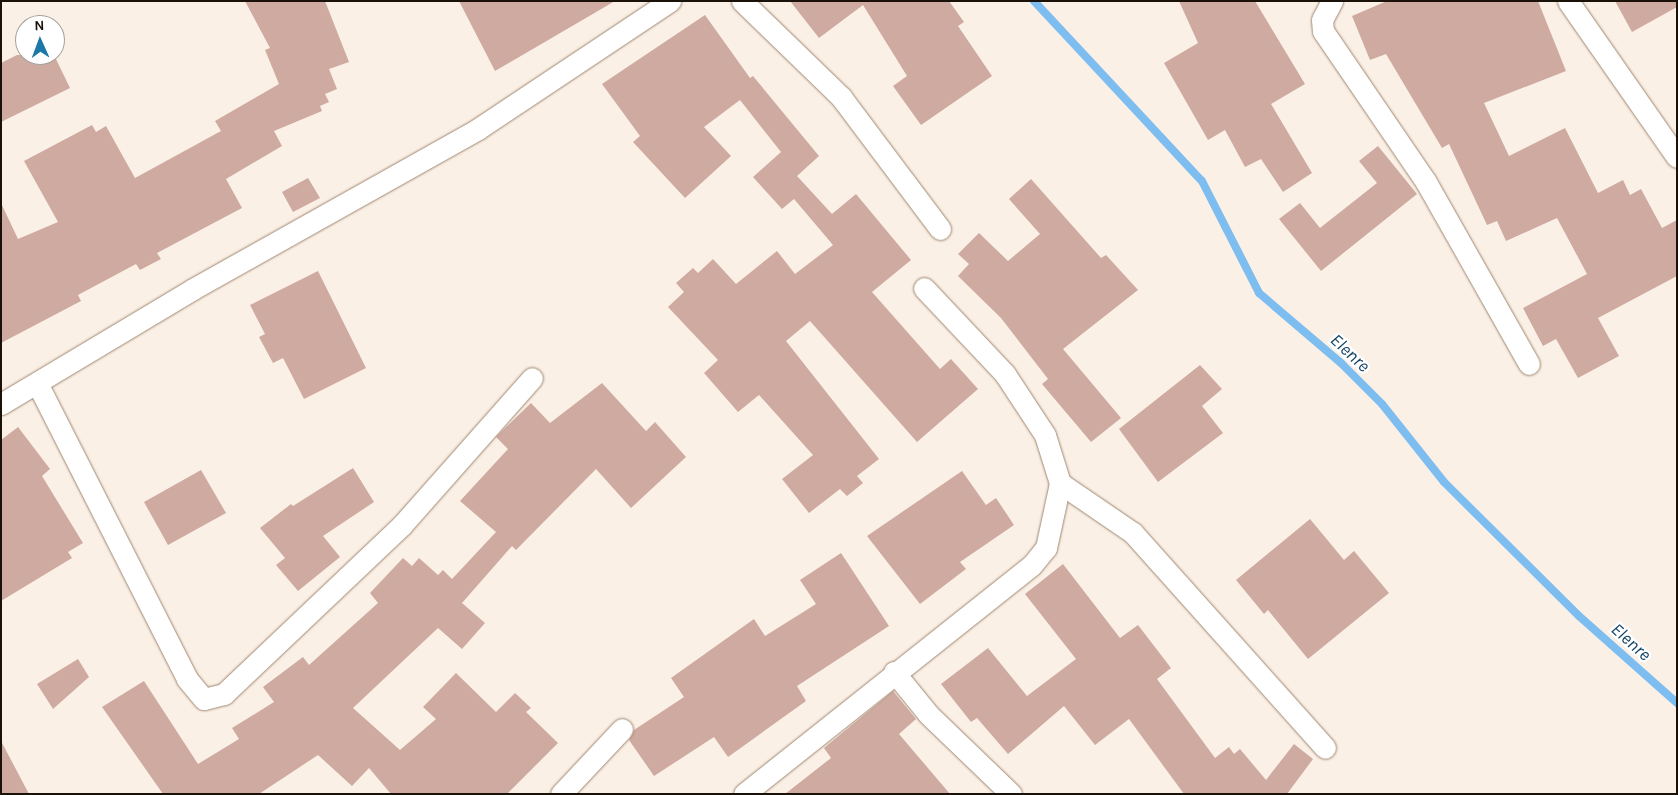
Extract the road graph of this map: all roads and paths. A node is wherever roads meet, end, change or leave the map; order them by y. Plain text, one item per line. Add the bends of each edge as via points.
1 (742, 1) edge
2 (1568, 1) edge
3 (1329, 2) edge
4 (663, 3) edge
5 (1677, 158) edge
6 (940, 229) dead end
7 (924, 288) dead end
8 (1529, 364) dead end
9 (532, 378) dead end
10 (37, 382) junction
11 (1, 404) edge
12 (1060, 483) junction
13 (894, 672) junction
14 (622, 729) dead end
15 (1325, 748) dead end
16 (561, 794) edge
17 (744, 794) edge
18 (1011, 794) edge

1 - 6 street via 841,97
2 - 5 street
3 - 8 street via 1322,20 1323,32 1426,182
4 - 10 street via 478,129 193,289
7 - 12 street via 1005,374 1046,435
9 - 10 street via 402,525 224,694 204,699 187,679
10 - 11 street
12 - 13 street via 1053,528 1046,548 1032,565
12 - 15 street via 1133,533
13 - 17 street
13 - 18 street via 929,715
14 - 16 street

